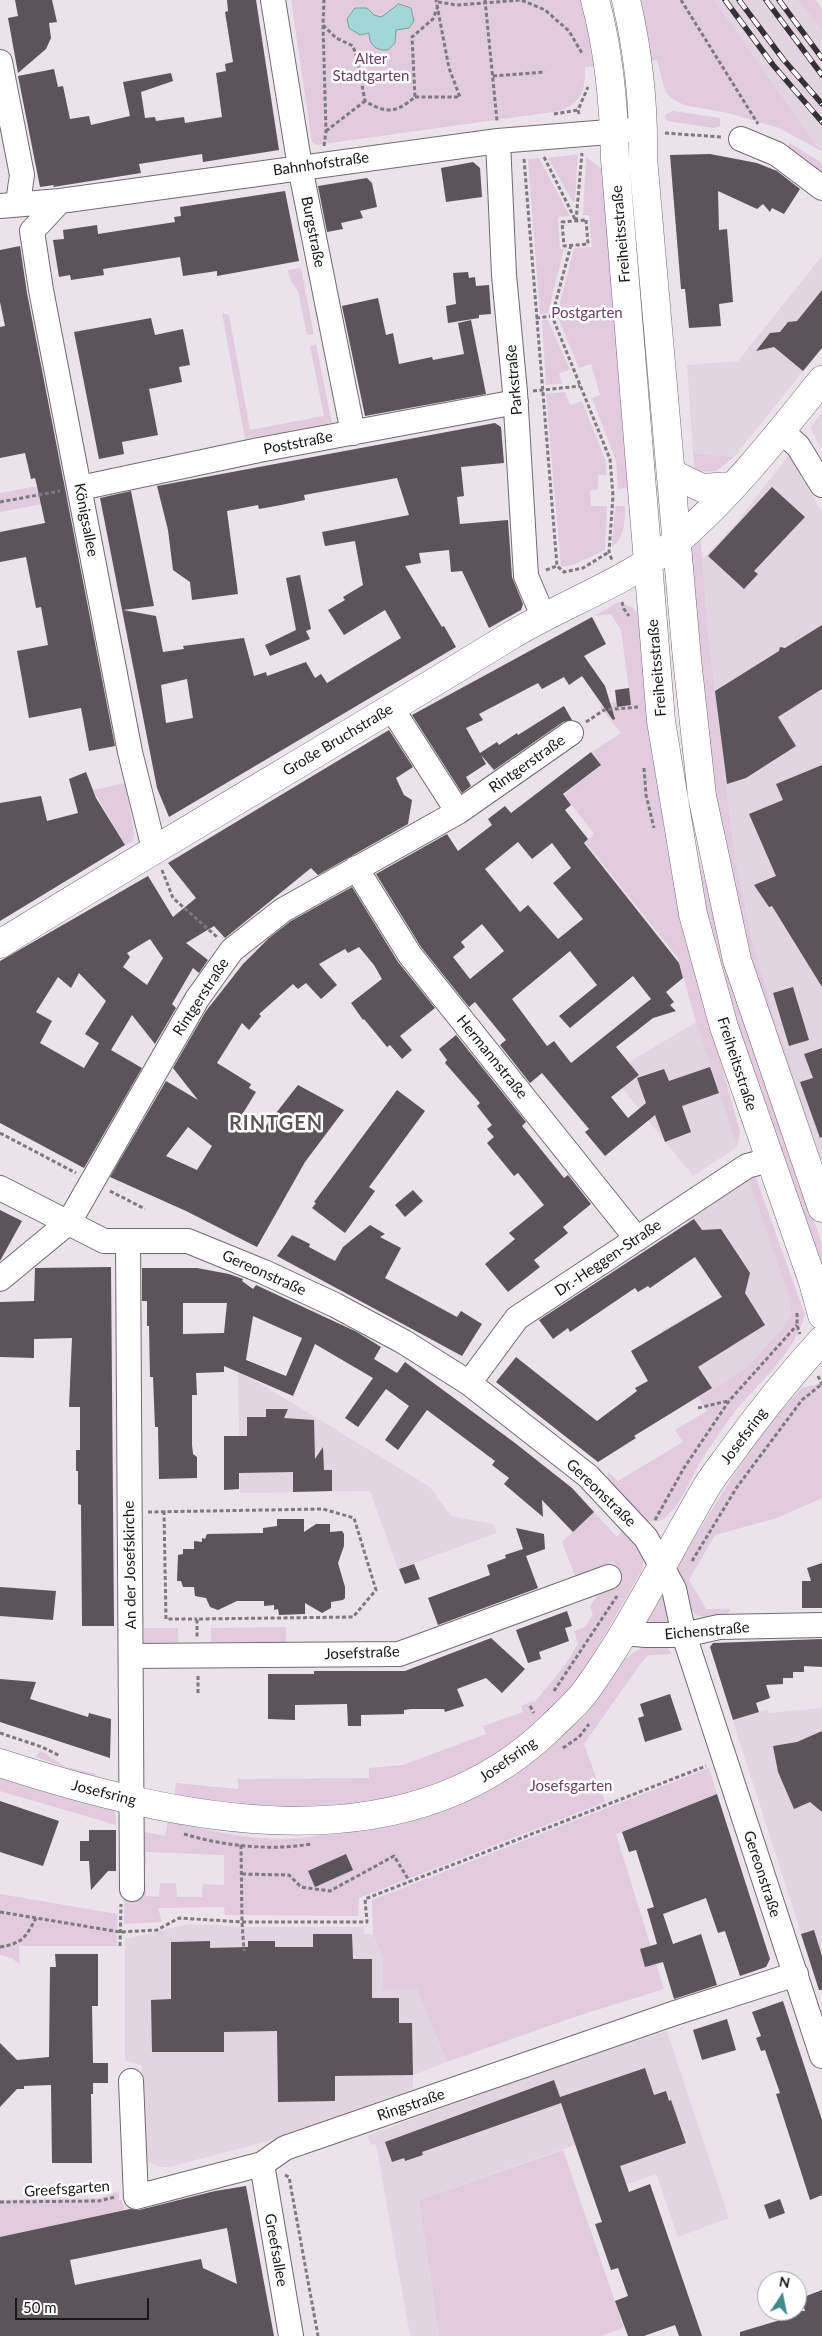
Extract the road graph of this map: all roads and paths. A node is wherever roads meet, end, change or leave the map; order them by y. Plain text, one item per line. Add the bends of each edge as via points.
1 (273, 0) edge
2 (324, 0) edge
3 (595, 0) edge
4 (626, 0) edge
5 (680, 0) edge
6 (486, 2) edge
7 (437, 3) edge
8 (322, 25) junction
9 (586, 61) dead end
10 (0, 62) edge
11 (546, 72) dead end
12 (493, 76) junction
13 (591, 80) dead end
14 (415, 97) junction
15 (365, 101) junction
16 (326, 131) junction
17 (650, 131) junction
18 (615, 132) junction
19 (581, 133) junction
20 (741, 139) joint
21 (498, 141) junction
22 (542, 154) dead end
23 (777, 154) junction
24 (524, 156) dead end
25 (326, 164) junction
26 (300, 167) junction
27 (822, 188) edge
28 (60, 201) junction
29 (9, 204) edge
30 (576, 221) junction
31 (571, 245) junction
32 (552, 316) junction
33 (536, 318) junction
34 (822, 380) edge
35 (580, 386) junction
36 (542, 390) junction
37 (516, 397) junction
38 (781, 431) junction
39 (354, 433) junction
40 (671, 473) junction
41 (822, 485) edge
42 (732, 486) junction
43 (80, 488) junction
44 (0, 502) edge
45 (677, 540) junction
46 (609, 552) junction
47 (649, 562) junction
48 (618, 578) junction
49 (542, 616) junction
50 (640, 707) dead end
51 (392, 708) junction
52 (571, 733) joint
53 (458, 812) junction
54 (154, 849) junction
55 (356, 868) junction
56 (0, 944) edge
57 (232, 950) junction
58 (769, 1160) junction
59 (0, 1188) edge
60 (822, 1208) edge
61 (68, 1222) junction
62 (637, 1239) junction
63 (128, 1242) junction
64 (0, 1279) edge
65 (822, 1316) edge
66 (797, 1325) dead end
67 (822, 1340) edge
68 (469, 1383) junction
69 (822, 1384) edge
70 (729, 1401) junction
71 (698, 1408) dead end
72 (129, 1512) junction
73 (164, 1512) junction
74 (646, 1538) junction
75 (668, 1577) junction
76 (616, 1583) joint
77 (197, 1619) junction
78 (822, 1625) edge
79 (623, 1633) junction
80 (684, 1635) junction
81 (198, 1655) junction
82 (131, 1656) junction
83 (198, 1692) dead end
84 (550, 1696) dead end
85 (530, 1706) dead end
86 (540, 1708) dead end
87 (534, 1714) junction
88 (527, 1720) dead end
89 (590, 1722) dead end
90 (0, 1733) edge
91 (557, 1752) dead end
92 (64, 1758) dead end
93 (0, 1763) edge
94 (713, 1764) dead end
95 (131, 1800) junction
96 (177, 1832) dead end
97 (313, 1843) dead end
98 (241, 1845) junction
99 (242, 1874) junction
100 (410, 1882) junction
101 (132, 1888) joint
102 (0, 1912) edge
103 (36, 1918) junction
104 (242, 1922) junction
105 (120, 1932) junction
106 (120, 1946) dead end
107 (0, 1947) edge
108 (244, 1951) dead end
109 (796, 1974) junction
110 (822, 2056) edge
111 (131, 2081) dead end
112 (262, 2164) junction
113 (136, 2197) junction
114 (0, 2202) edge
115 (291, 2336) edge
116 (318, 2336) edge

1 - 26 street, Burgstraße
2 - 8 path
3 - 18 main road, Freiheitsstraße
4 - 17 main road, Freiheitsstraße
5 - 23 path
6 - 7 path
6 - 9 path via 521,0 545,10 569,31
6 - 12 path
7 - 14 path via 433,19 412,37
7 - 14 path via 449,68 460,97
8 - 15 path via 336,38 353,46
8 - 16 path
10 - 29 street via 22,175
11 - 12 path
12 - 21 path
13 - 19 path via 578,110
14 - 15 path via 394,111 378,109
15 - 16 path
16 - 25 path
17 - 18 street, Bahnhofstraße
17 - 20 path
17 - 40 main road, Freiheitsstraße via 644,168
18 - 19 street, Bahnhofstraße
18 - 47 main road, Freiheitsstraße
19 - 21 street, Bahnhofstraße
19 - 30 path via 582,163
20 - 23 street
21 - 25 street, Bahnhofstraße
21 - 37 street, Parkstraße via 504,275
22 - 30 path
23 - 27 street
24 - 33 path
25 - 26 street, Bahnhofstraße
26 - 28 street, Bahnhofstraße
26 - 39 street, Burgstraße
28 - 29 street, Bahnhofstraße
28 - 43 street, Königsallee via 32,231
30 - 31 path via 562,222 564,246
30 - 31 path via 586,220 588,244
31 - 32 path
32 - 33 path
32 - 35 path
33 - 36 path
34 - 38 main road, Große Bruchstraße
35 - 36 path
35 - 46 path via 610,459 613,496
36 - 37 path
36 - 46 path via 557,566 564,572 583,568
37 - 39 street, Poststraße
37 - 49 street, Parkstraße via 526,576
38 - 41 street via 798,446
38 - 42 main road, Große Bruchstraße
39 - 43 street, Poststraße
40 - 42 main road via 702,488
40 - 45 main road, Freiheitsstraße
42 - 45 main road, Große Bruchstraße
43 - 44 path
43 - 54 street, Königsallee via 130,752
45 - 47 main road, Große Bruchstraße
45 - 60 main road, Freiheitsstraße via 702,796 735,950
46 - 48 path
47 - 48 main road, Große Bruchstraße
47 - 58 main road, Freiheitsstraße via 661,721 694,914 724,1027
48 - 49 main road, Große Bruchstraße
49 - 51 main road, Große Bruchstraße
50 - 52 path via 604,710
51 - 53 street
51 - 54 main road, Große Bruchstraße
52 - 53 street, Rintgerstraße
53 - 55 street, Rintgerstraße
54 - 56 main road, Große Bruchstraße
54 - 57 path via 173,898
55 - 57 street, Rintgerstraße via 284,910
55 - 62 street, Hermannstraße via 410,955
57 - 61 street, Rintgerstraße via 197,999
58 - 62 street, Dr.-Heggen-Straße via 746,1166
58 - 65 main road, Freiheitsstraße
59 - 61 street, Gereonstraße
61 - 63 street, Gereonstraße via 104,1241
61 - 64 street, Rintgerstraße
62 - 68 street, Dr.-Heggen-Straße via 517,1318
63 - 68 street, Gereonstraße via 188,1241 256,1269 335,1305 404,1342
63 - 72 street, An der Josefskirche
66 - 70 path
67 - 75 main road, Josefsring via 759,1416 708,1485
68 - 74 street, Gereonstraße via 588,1476
69 - 75 path via 802,1400
70 - 71 path
70 - 74 path via 684,1468
72 - 73 path
72 - 82 street, An der Josefskirche
73 - 77 path via 166,1618
73 - 77 path via 323,1509 354,1518 376,1590 353,1617
74 - 75 street, Gereonstraße
75 - 79 main road, Josefsring
75 - 80 street, Gereonstraße
76 - 81 street, Josefstraße via 399,1654
76 - 84 path
77 - 81 path
78 - 80 street, Eichenstraße via 719,1626
79 - 80 street, Eichenstraße
79 - 95 main road, Josefsring via 585,1692 533,1745 504,1766 458,1791 402,1809 304,1821 204,1815
80 - 109 street, Gereonstraße
81 - 82 street, Josefstraße
81 - 83 path
82 - 95 street, An der Josefskirche
85 - 87 path
86 - 87 path
87 - 88 path
89 - 91 path via 579,1737
90 - 92 path
93 - 95 main road, Josefsring
94 - 100 path
95 - 101 street, An der Josefskirche
96 - 98 path
97 - 98 path via 286,1848
98 - 99 path
99 - 100 path via 288,1875 301,1887 330,1891 394,1856
99 - 104 path
100 - 104 path via 365,1899 367,1922
101 - 105 path via 121,1888
102 - 103 path
103 - 105 path
103 - 107 path via 17,1944
104 - 105 path via 179,1918 158,1930
104 - 108 path
105 - 106 path
109 - 110 street, Gereonstraße
109 - 112 street, Ringstraße via 285,2148
111 - 113 street
112 - 113 street, Ringstraße
112 - 115 street, Greefsallee
112 - 116 path via 289,2177
113 - 114 path, Greefsgarten via 117,2196 99,2201

